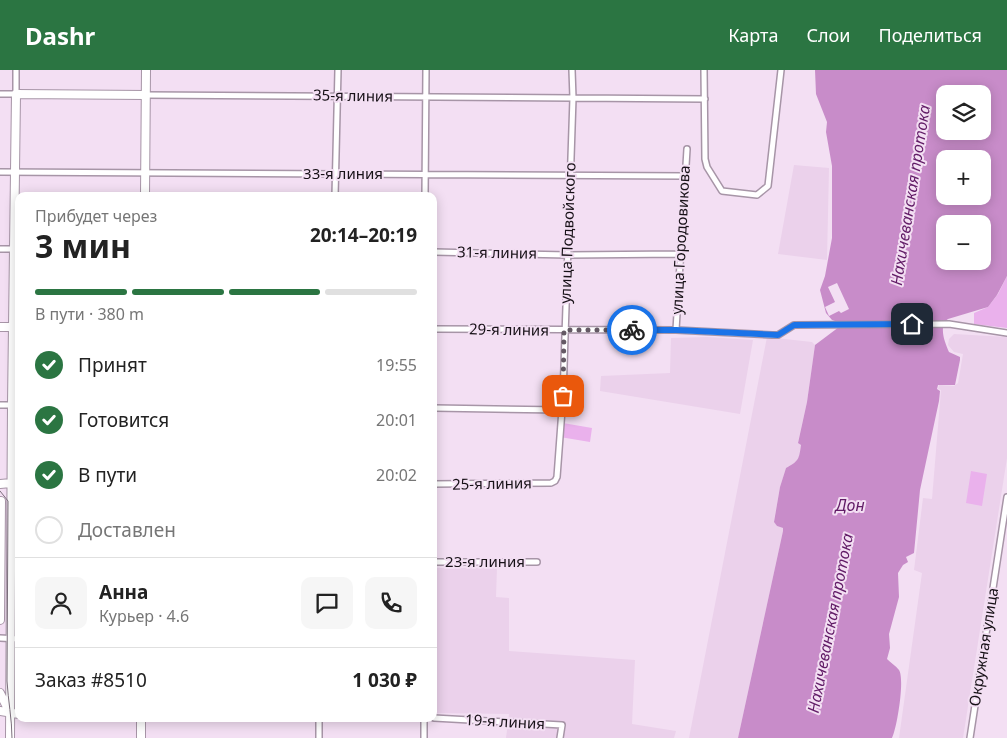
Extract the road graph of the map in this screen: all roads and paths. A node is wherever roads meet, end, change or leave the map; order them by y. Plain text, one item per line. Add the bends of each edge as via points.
1 (16, 70) edge
2 (146, 70) edge
3 (338, 70) edge
4 (426, 70) edge
5 (572, 70) edge
6 (704, 70) edge
7 (781, 70) edge
8 (0, 94) edge
9 (16, 94) junction
10 (146, 95) junction
11 (338, 96) junction
12 (426, 97) junction
13 (573, 98) junction
14 (705, 99) junction
15 (687, 149) dead end
16 (0, 172) edge
17 (14, 172) junction
18 (146, 172) junction
19 (336, 174) junction
20 (425, 174) junction
21 (570, 175) junction
22 (685, 176) junction
23 (145, 192) edge
24 (335, 192) edge
25 (425, 192) edge
26 (15, 198) edge
27 (0, 249) edge
28 (15, 249) edge
29 (437, 252) edge
30 (680, 254) junction
31 (568, 255) junction
32 (0, 327) edge
33 (15, 327) edge
34 (437, 329) edge
35 (564, 330) junction
36 (676, 330) junction
37 (1007, 334) edge
38 (0, 405) edge
39 (15, 405) edge
40 (437, 408) edge
41 (561, 410) junction
42 (15, 483) edge
43 (551, 483) joint
44 (0, 484) edge
45 (437, 484) edge
46 (1007, 497) edge
47 (1, 500) edge
48 (15, 560) edge
49 (437, 562) edge
50 (536, 562) dead end
51 (0, 620) edge
52 (0, 638) edge
53 (15, 638) edge
54 (0, 693) edge
55 (0, 711) edge
56 (14, 713) edge
57 (437, 718) edge
58 (141, 722) edge
59 (319, 722) edge
60 (424, 722) edge
61 (10, 738) edge
62 (142, 738) edge
63 (319, 738) edge
64 (424, 738) edge
65 (560, 738) edge
66 (970, 738) edge

1 - 9 street
2 - 10 street
3 - 11 street
4 - 12 street
5 - 13 street, улица Подвойского
6 - 14 street, улица Городовикова
7 - 14 street, улица Городовикова via 767,189 757,195 722,191 707,167
8 - 9 street, 35-я линия
9 - 10 street, 35-я линия
9 - 17 street
10 - 11 street, 35-я линия
10 - 18 street
11 - 12 street, 35-я линия
11 - 19 street
12 - 13 street, 35-я линия
12 - 20 street
13 - 14 street, 35-я линия
13 - 21 street, улица Подвойского
15 - 22 street, улица Городовикова
16 - 17 street, 33-я линия
17 - 18 street, 33-я линия
17 - 26 street
18 - 19 street, 33-я линия
18 - 23 street
19 - 20 street, 33-я линия
19 - 24 street
20 - 21 street, 33-я линия
20 - 25 street
21 - 22 street, 33-я линия
21 - 31 street, улица Подвойского
22 - 30 street, улица Городовикова
27 - 28 street
29 - 31 street, 31-я линия
30 - 31 street, 31-я линия
30 - 36 street, улица Городовикова
31 - 35 street, улица Подвойского
32 - 33 street
34 - 35 street, 29-я линия
35 - 36 street, 29-я линия
35 - 41 street, улица Подвойского
36 - 37 street, 29-я линия via 778,335 794,325 949,324
38 - 39 street
39 - 42 street
40 - 41 street
41 - 43 street, улица Подвойского via 557,477
42 - 44 street
42 - 47 street
42 - 48 street
43 - 45 street, 25-я линия
46 - 66 street, Окружная улица
47 - 51 street
48 - 53 street
49 - 50 street, 23-я линия
52 - 53 street
53 - 56 street
54 - 56 street
55 - 56 street
56 - 61 street
57 - 65 street, 19-я линия via 562,725
58 - 62 street
59 - 63 street
60 - 64 street

